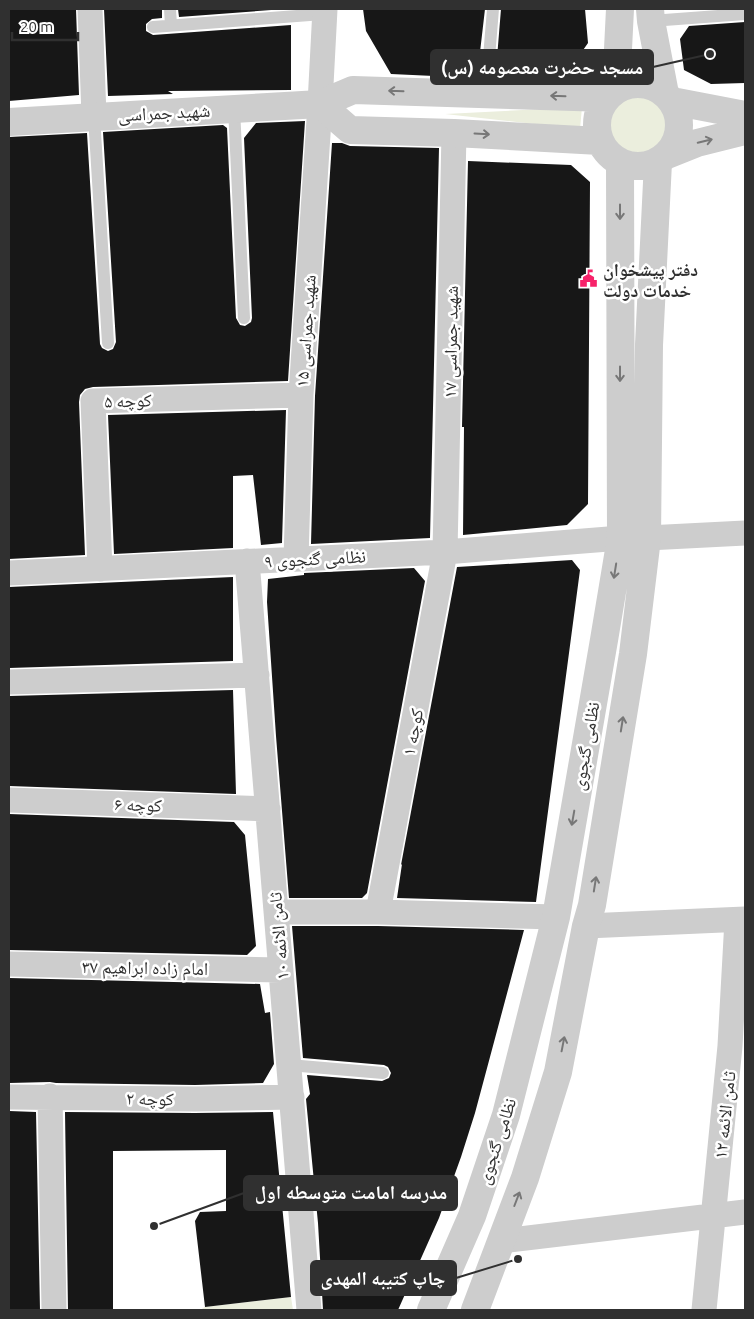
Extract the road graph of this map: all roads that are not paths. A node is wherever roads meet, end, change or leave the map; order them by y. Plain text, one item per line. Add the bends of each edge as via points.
1 (90, 9) edge
2 (170, 9) edge
3 (493, 9) edge
4 (620, 9) edge
5 (324, 11) edge
6 (745, 14) edge
7 (650, 15) edge
8 (171, 25) junction
9 (153, 27) dead end
10 (486, 94) junction
11 (612, 94) junction
12 (668, 98) junction
13 (320, 104) junction
14 (234, 108) junction
15 (745, 115) edge
16 (94, 116) junction
17 (9, 122) edge
18 (745, 131) edge
19 (454, 133) junction
20 (600, 141) junction
21 (662, 159) junction
22 (620, 163) junction
23 (244, 318) dead end
24 (108, 343) dead end
25 (301, 395) junction
26 (745, 533) edge
27 (620, 538) junction
28 (648, 538) junction
29 (446, 552) junction
30 (296, 558) junction
31 (247, 561) junction
32 (100, 569) junction
33 (9, 573) edge
34 (257, 675) junction
35 (9, 682) edge
36 (9, 800) edge
37 (268, 809) junction
38 (276, 912) junction
39 (378, 912) junction
40 (556, 916) junction
41 (741, 920) edge
42 (586, 926) junction
43 (9, 964) edge
44 (281, 970) junction
45 (738, 1045) edge
46 (289, 1065) junction
47 (383, 1073) dead end
48 (50, 1096) junction
49 (9, 1097) edge
50 (292, 1097) junction
51 (745, 1212) edge
52 (714, 1216) junction
53 (502, 1241) junction
54 (54, 1310) edge
55 (309, 1310) edge
56 (431, 1310) edge
57 (475, 1310) edge
58 (704, 1310) edge

1 - 16 street
2 - 8 lane
3 - 10 lane
4 - 11 street
5 - 8 lane
5 - 13 street, شهید جمراسی ۱۵
6 - 7 lane
7 - 12 street
8 - 9 lane
11 -> 10 street, شهید جمراسی
10 -> 13 street, شهید جمراسی via 353,90
11 - 12 street via 629,85 642,84 654,87
11 - 20 street via 600,107 597,118
12 - 15 street
12 - 21 street via 680,123 674,146
13 - 14 street, شهید جمراسی
13 - 19 street via 350,130
13 - 25 street, شهید جمراسی ۱۵
14 - 16 street, شهید جمراسی
14 - 23 lane
16 - 17 street, شهید جمراسی
16 - 24 lane
21 -> 18 street via 697,143
19 -> 20 street
19 - 29 street, شهید جمراسی ۱۷
20 - 22 street via 604,150
21 - 22 street via 646,166
21 - 28 street, نظامی گنجوی via 649,345
22 -> 27 street, نظامی گنجوی
25 - 30 street, شهید جمراسی ۱۵
25 - 32 street, کوچه ۵ via 93,401
26 - 28 street
27 - 29 street, نظامی گنجوی ۹
27 -> 40 street, نظامی گنجوی
42 -> 28 street, نظامی گنجوی via 633,654
29 - 30 street, نظامی گنجوی ۹
29 - 39 street, کوچه ۱
30 - 31 street, نظامی گنجوی ۹
31 - 32 street, نظامی گنجوی ۹
31 - 34 street, ثامن الائمه ۱۰
32 - 33 street, نظامی گنجوی ۹
34 - 35 street
34 - 37 street, ثامن الائمه ۱۰
36 - 37 street, کوچه ۶
37 - 38 street, ثامن الائمه ۱۰
38 - 39 street
38 - 44 street, ثامن الائمه ۱۰
39 - 40 street
40 - 56 street, نظامی گنجوی via 506,1115 472,1216
41 - 42 street
41 - 45 street, ثامن الائمه ۱۲
53 -> 42 street, نظامی گنجوی via 558,1072
43 - 44 street, امام زاده ابراهیم ۳۷
44 - 46 street, ثامن الائمه ۱۰
45 - 52 street, ثامن الائمه ۱۲
46 - 47 lane
46 - 50 street, ثامن الائمه ۱۰
48 - 49 street, کوچه ۲
48 - 50 street, کوچه ۲
48 - 54 street
50 - 55 street, ثامن الائمه ۱۰
51 - 52 street
52 - 53 street
52 - 58 street, ثامن الائمه ۱۲
53 - 57 street, نظامی گنجوی

